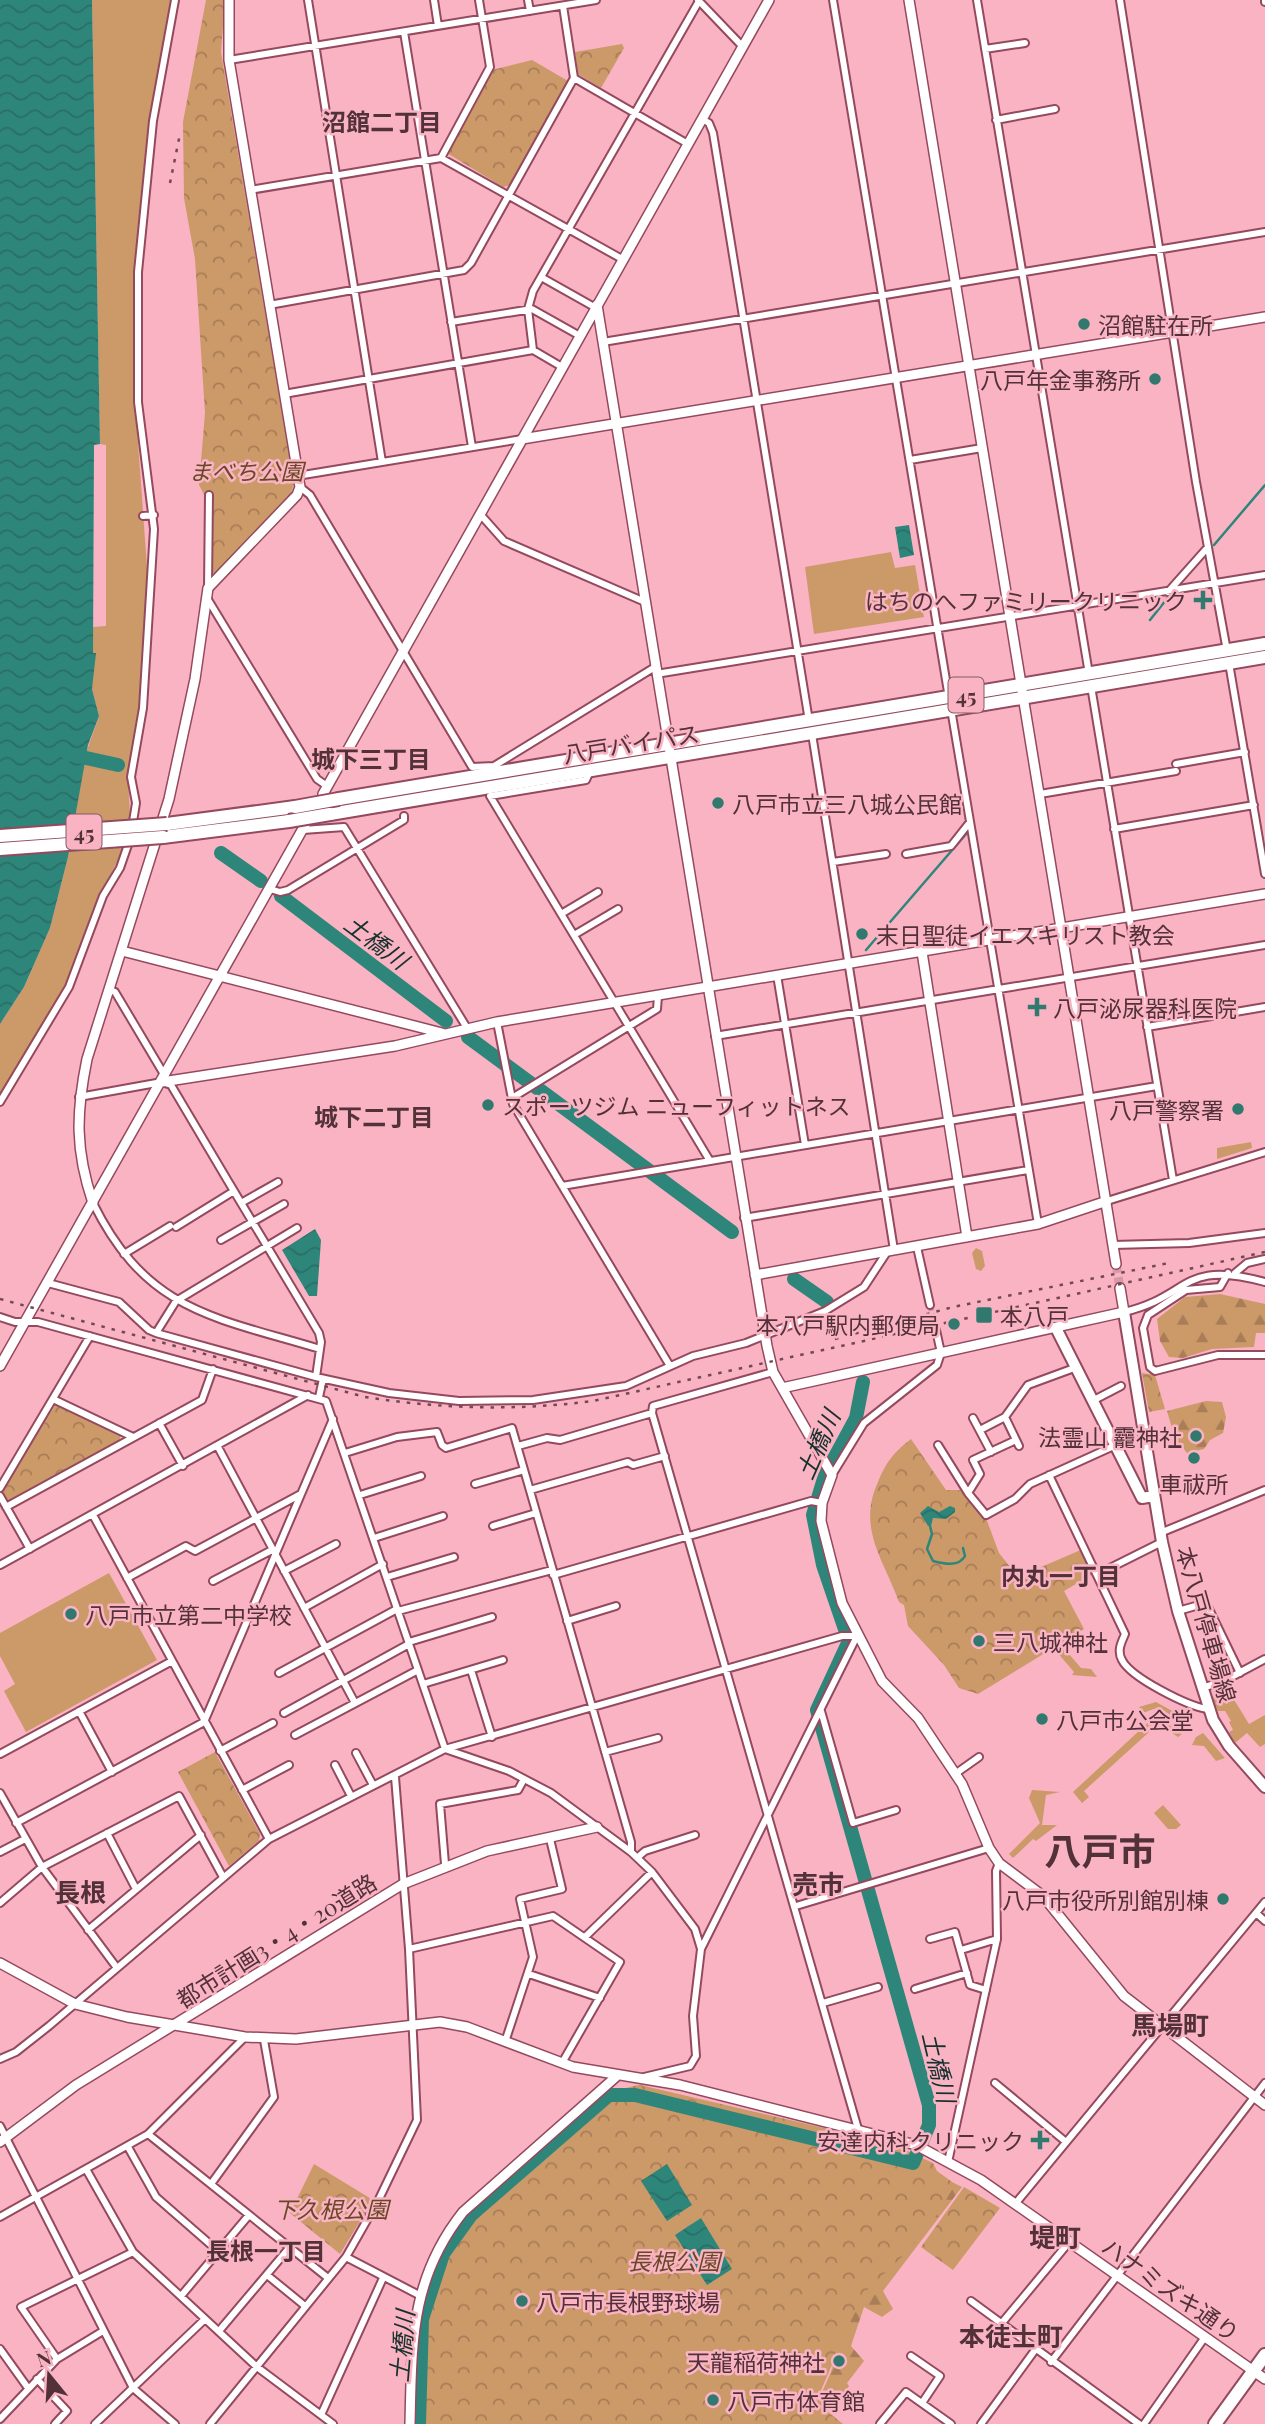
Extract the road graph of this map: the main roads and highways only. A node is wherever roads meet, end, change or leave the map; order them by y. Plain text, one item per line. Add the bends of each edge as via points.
1 (1265, 645) edge
2 (1228, 657) junction
3 (1265, 657) edge
4 (668, 752) junction
5 (0, 836) edge
6 (0, 849) edge
7 (1124, 1312) road end
8 (1057, 1330) road end
9 (1154, 1496) junction
10 (1265, 1787) edge
11 (1265, 2355) edge
12 (1215, 2424) edge

1 - 2 highway, 八戸バイパス / 45
2 - 3 highway, 八戸バイパス / 45
2 - 4 highway, 八戸バイパス / 45
4 - 5 highway, 八戸バイパス / 45, bridge via 167,824
4 - 6 highway, 八戸バイパス / 45, bridge via 590,771 289,821 163,837
7 - 9 main road, 本八戸停車場線
8 - 9 main road via 1142,1498
9 - 10 main road, 本八戸停車場線 via 1178,1611 1208,1709 1229,1746
11 - 12 highway

